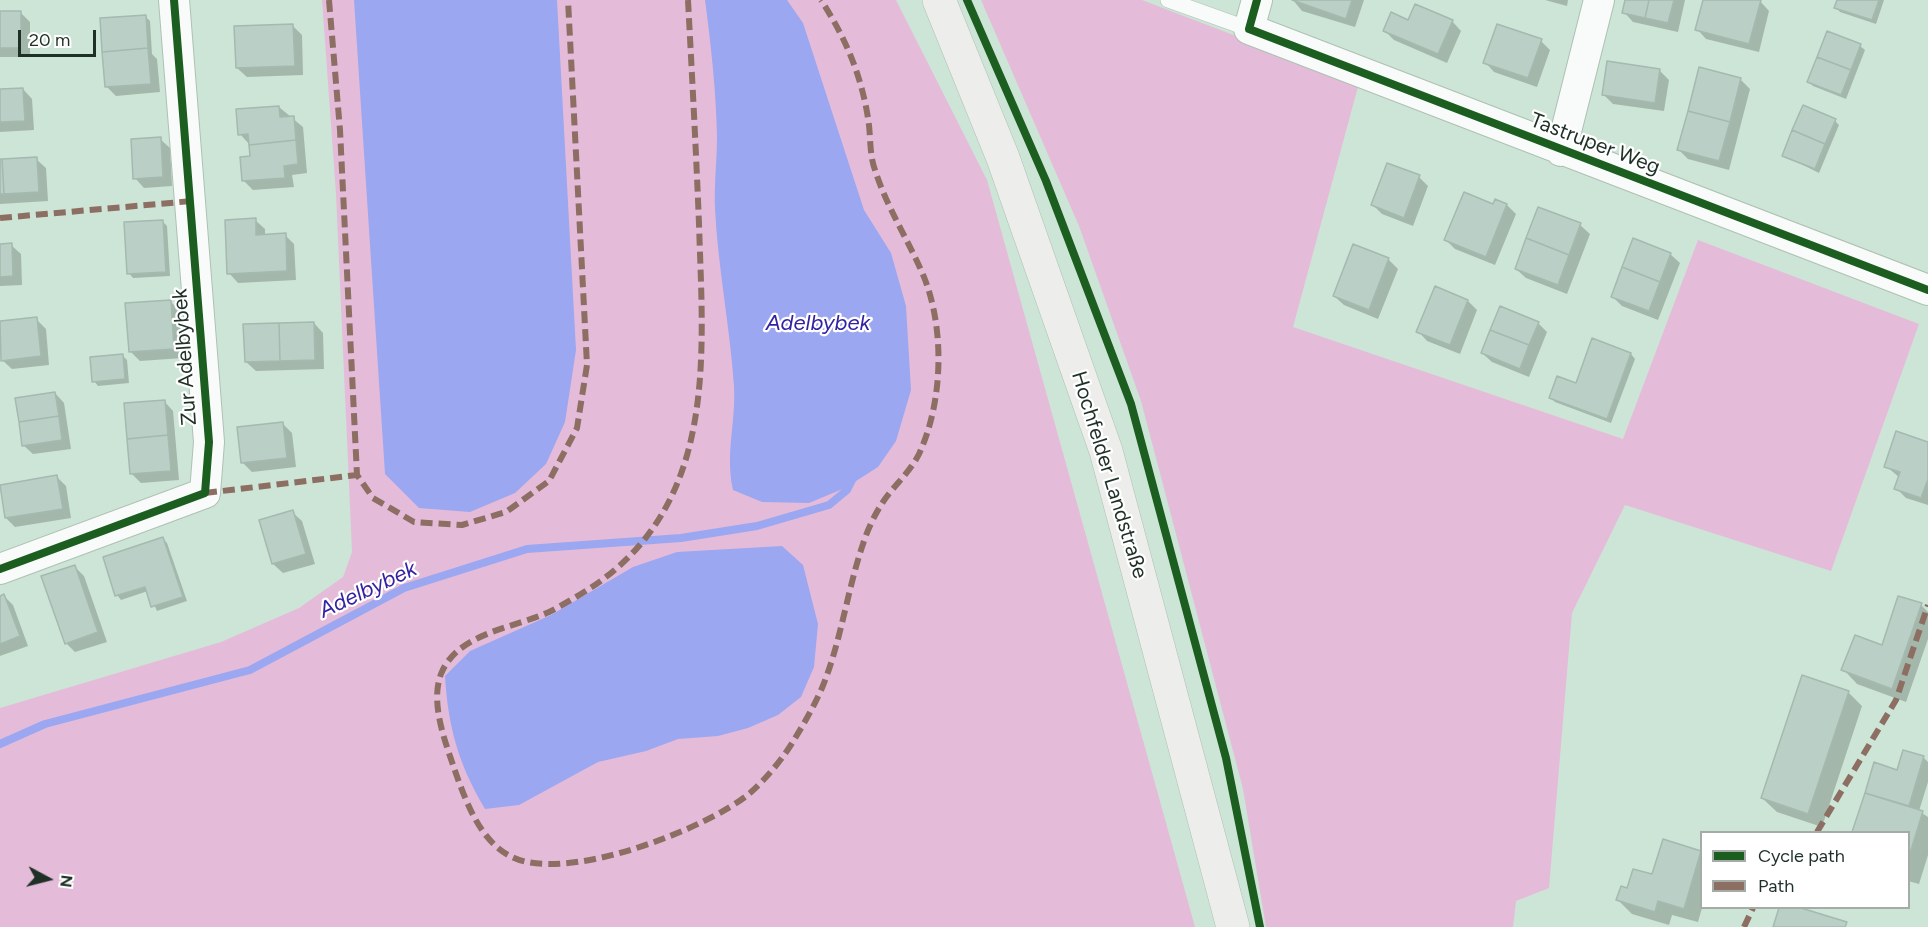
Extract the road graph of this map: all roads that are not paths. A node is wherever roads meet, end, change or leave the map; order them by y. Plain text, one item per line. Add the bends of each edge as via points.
1 (174, 0) edge
2 (939, 0) edge
3 (1168, 0) edge
4 (1257, 0) edge
5 (1599, 0) edge
6 (1249, 29) junction
7 (1561, 151) junction
8 (1928, 290) edge
9 (0, 569) edge
10 (1233, 927) edge

1 - 9 street, Zur Adelbybek via 209,442 205,493
2 - 10 main road, Hochfelder Landstraße via 1003,158 1106,451
3 - 6 lane, Tastruper Weg
4 - 6 street
5 - 7 street, Tastruper Weg
6 - 7 street, Tastruper Weg
7 - 8 street, Tastruper Weg

